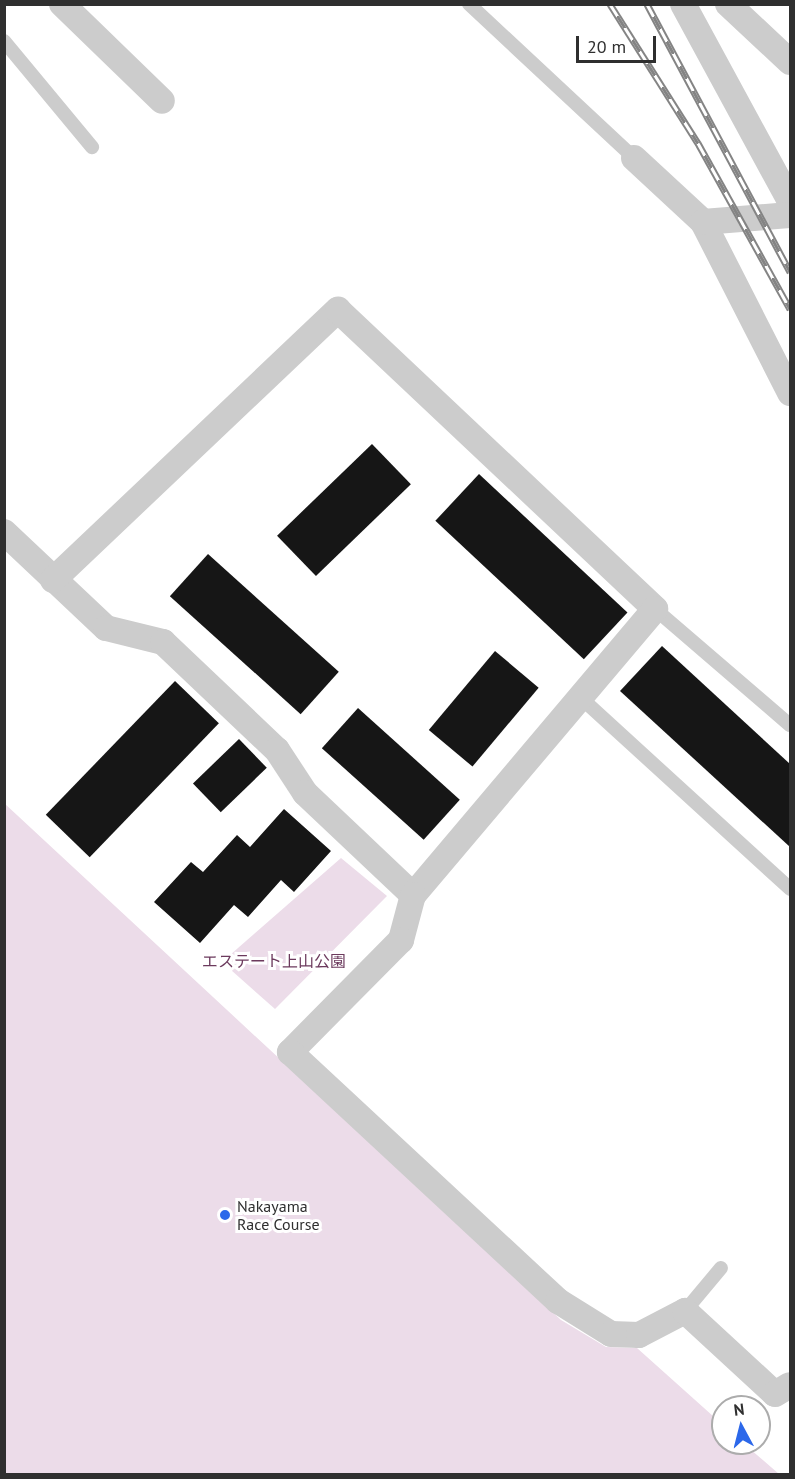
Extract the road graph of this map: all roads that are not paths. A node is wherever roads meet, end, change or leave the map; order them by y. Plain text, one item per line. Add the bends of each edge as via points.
1 (62, 4) edge
2 (469, 4) edge
3 (682, 4) edge
4 (728, 4) edge
5 (4, 41) edge
6 (790, 62) edge
7 (162, 101) dead end
8 (92, 147) dead end
9 (634, 158) joint
10 (788, 210) edge
11 (710, 222) junction
12 (790, 393) edge
13 (4, 532) edge
14 (53, 580) junction
15 (655, 609) junction
16 (580, 697) junction
17 (790, 725) edge
18 (790, 890) edge
19 (413, 895) junction
20 (721, 1268) dead end
21 (684, 1311) junction
22 (790, 1385) edge

1 - 7 street
2 - 9 lane
3 - 10 street
4 - 6 street
5 - 8 lane
9 - 11 street
10 - 11 street
11 - 12 street
13 - 14 street
14 - 15 street via 338,310
14 - 19 street via 106,628 163,642 277,750 305,793
15 - 16 street
15 - 17 lane
16 - 18 lane
16 - 19 street
19 - 21 street via 401,940 290,1052 558,1301 611,1334 639,1335
20 - 21 lane
21 - 22 street via 775,1394

